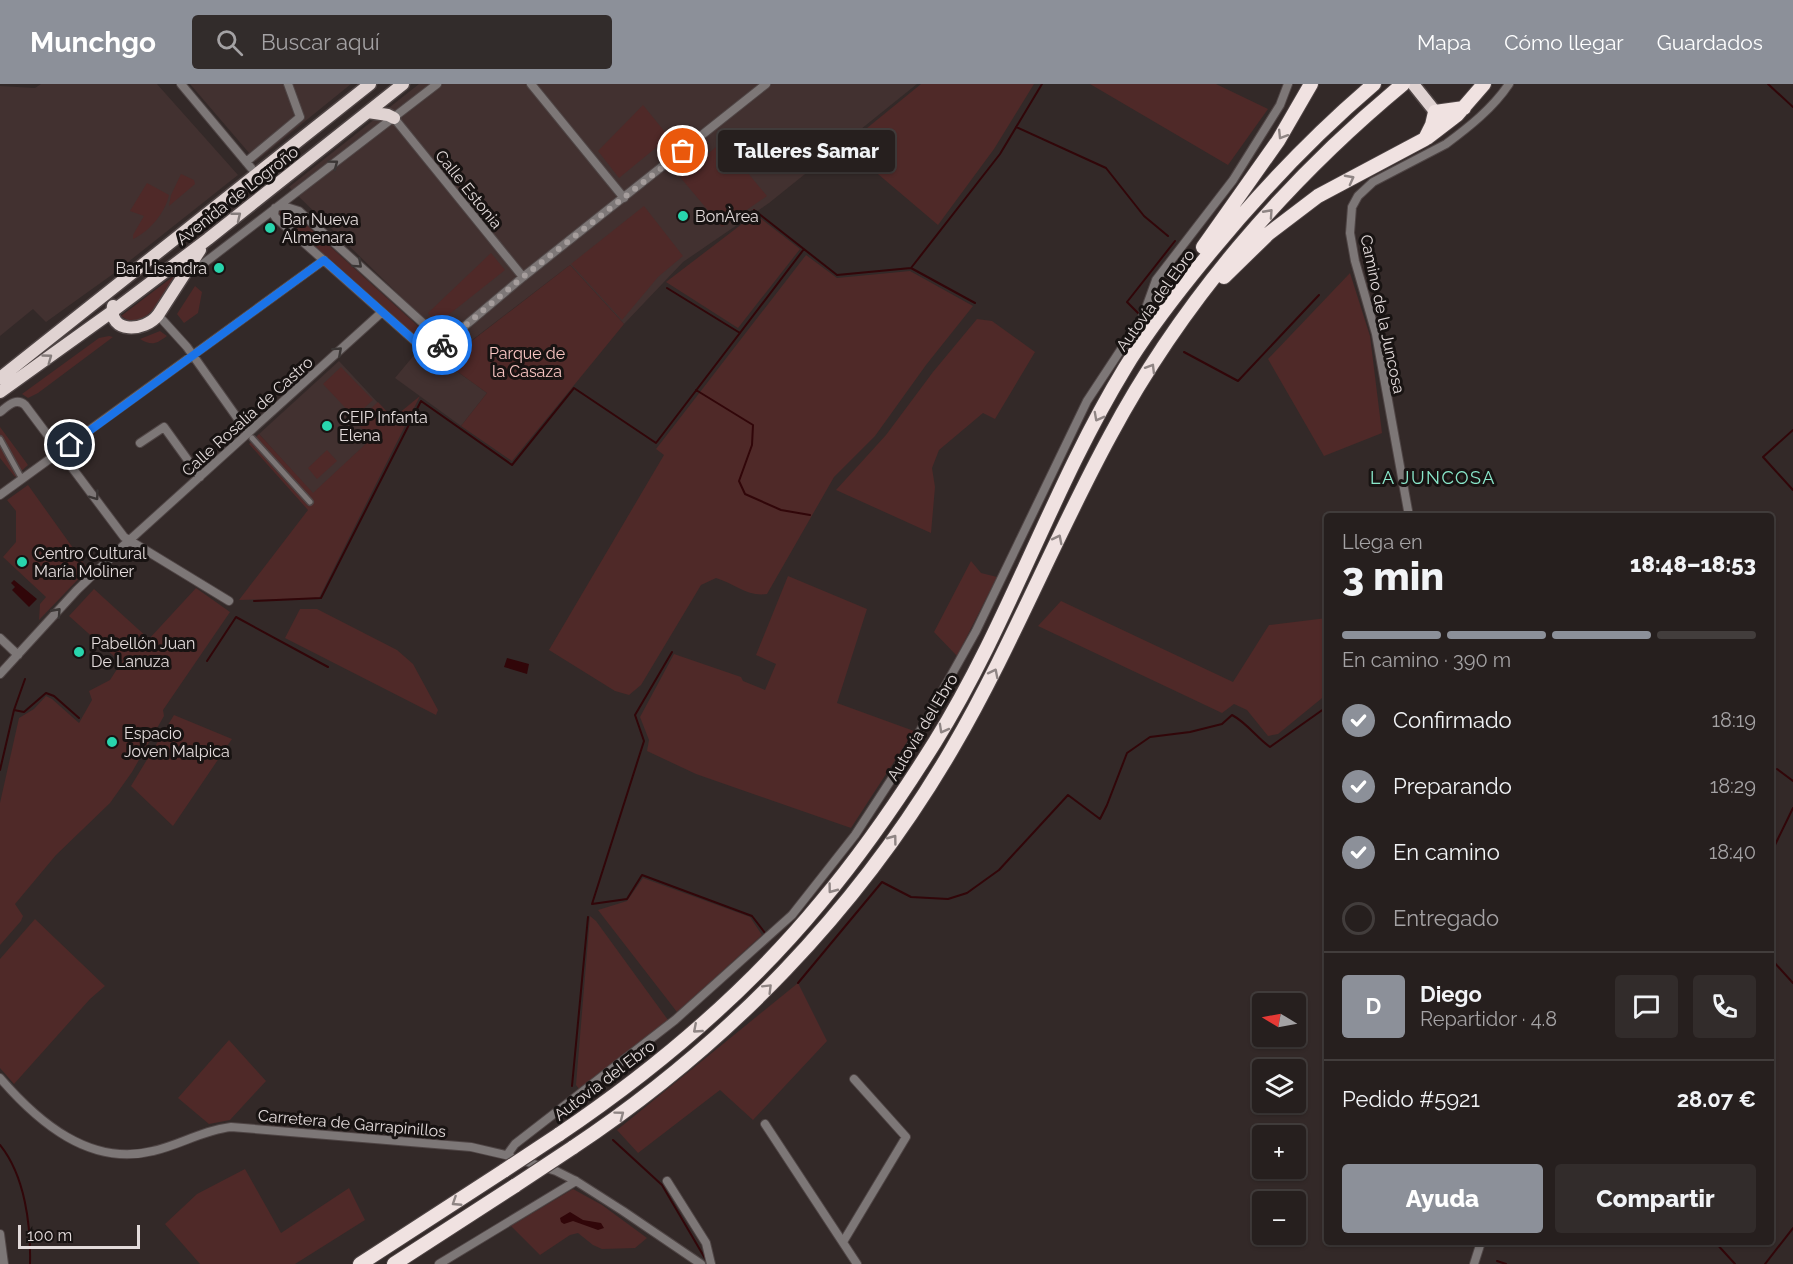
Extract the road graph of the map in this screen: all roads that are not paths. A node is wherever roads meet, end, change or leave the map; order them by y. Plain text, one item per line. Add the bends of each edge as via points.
1 (181, 84) edge
2 (288, 84) edge
3 (370, 84) edge
4 (403, 84) edge
5 (437, 84) edge
6 (531, 84) edge
7 (766, 84) edge
8 (1288, 84) edge
9 (1311, 84) edge
10 (1374, 84) edge
11 (1403, 84) edge
12 (1413, 84) edge
13 (1484, 84) edge
14 (1509, 84) edge
15 (393, 92) junction
16 (1432, 108) junction
17 (1464, 108) junction
18 (368, 112) junction
19 (394, 118) junction
20 (1446, 125) junction
21 (1456, 137) junction
22 (1425, 139) junction
23 (246, 162) junction
24 (257, 175) junction
25 (295, 194) junction
26 (624, 198) junction
27 (275, 209) junction
28 (299, 211) junction
29 (208, 239) junction
30 (324, 260) junction
31 (187, 270) junction
32 (523, 277) junction
33 (124, 280) junction
34 (112, 311) junction
35 (382, 312) junction
36 (1161, 314) junction
37 (158, 315) junction
38 (445, 342) junction
39 (1167, 342) junction
40 (193, 356) junction
41 (3, 372) edge
42 (0, 392) edge
43 (0, 412) edge
44 (250, 436) junction
45 (0, 439) edge
46 (140, 443) dead end
47 (61, 451) junction
48 (200, 477) junction
49 (22, 479) junction
50 (0, 495) edge
51 (310, 502) dead end
52 (1407, 513) edge
53 (129, 540) junction
54 (229, 601) dead end
55 (0, 638) edge
56 (18, 655) junction
57 (0, 674) edge
58 (0, 1078) edge
59 (854, 1079) dead end
60 (765, 1124) dead end
61 (507, 1155) junction
62 (576, 1181) junction
63 (667, 1181) dead end
64 (0, 1234) edge
65 (843, 1242) junction
66 (1480, 1245) edge
67 (4, 1264) edge
68 (360, 1264) edge
69 (394, 1264) edge
70 (439, 1264) edge
71 (701, 1264) edge
72 (711, 1264) edge
73 (857, 1264) edge
74 (1474, 1264) edge

1 - 23 street
2 - 23 street via 300,117
3 - 24 highway, Avenida de Logroño
4 - 15 highway, Avenida de Logroño
5 - 19 street
6 - 26 street
7 - 26 street
8 - 61 street via 1280,105 1233,180 1156,280 1143,316 1087,401 976,631 902,763 855,835 792,915 675,1020 515,1144
9 -> 36 highway via 1278,141 1168,298
10 - 36 highway, Autovía del Ebro via 1257,197
39 -> 11 highway, Autovía del Ebro via 1229,259 1299,181 1363,117
12 - 16 highway
13 - 17 highway
14 - 21 street, Camino de la Juncosa
15 - 18 highway, Avenida de Logroño
15 - 19 highway
16 - 17 highway
16 - 20 highway
16 - 22 highway via 1432,125
17 - 20 highway
18 - 19 highway
29 -> 18 highway, Avenida de Logroño
25 -> 19 street
19 - 32 street, Calle Estonia
20 - 21 street
20 - 22 highway
21 - 52 street, Camino de la Juncosa via 1373,182 1352,207 1350,232 1376,334
39 -> 22 highway via 1246,254 1289,217 1318,196
23 - 24 street
24 - 33 highway, Avenida de Logroño
25 - 27 street
25 - 28 street
26 - 32 street
27 - 28 street
27 - 30 street via 276,218
27 - 31 street via 199,267
28 -> 38 street
29 - 31 highway
29 - 34 highway, Avenida de Logroño
30 - 35 street
30 - 40 street
31 - 37 highway
32 - 38 street
33 - 34 highway
33 - 41 highway, Avenida de Logroño
34 - 37 highway via 120,324 131,329 151,323
42 -> 34 highway, Avenida de Logroño
35 - 38 street via 430,352
44 -> 35 street, Calle Rosalía de Castro
36 -> 68 highway, Autovía del Ebro, bridge via 1094,425 979,663 937,739 892,809 822,902 738,991 655,1065 558,1135
37 - 40 street
69 -> 39 highway, Autovía del Ebro, bridge via 572,1148 666,1080 724,1032 836,915 908,819 951,751 995,672 1111,434
40 - 44 street
40 - 47 street
43 - 47 street via 21,401
44 - 48 street, Calle Rosalía de Castro
44 - 51 street
45 - 49 street
46 - 48 street via 164,428
47 - 49 street
47 -> 53 street
48 - 53 street, Calle Rosalía de Castro
49 - 50 street
53 - 54 street
56 -> 53 street, Calle Rosalía de Castro
55 - 56 street
56 - 57 street, Calle Rosalía de Castro
58 - 61 street, Carretera de Garrapinillos via 46,1124 106,1153 147,1152 207,1131 231,1127 471,1147
59 - 65 street via 906,1137
60 - 65 street
61 - 62 street, Carretera de Garrapinillos
62 - 70 street
62 - 71 street, Carretera de Garrapinillos
63 - 72 street via 706,1243
64 - 67 street
65 - 73 street
66 - 74 street

